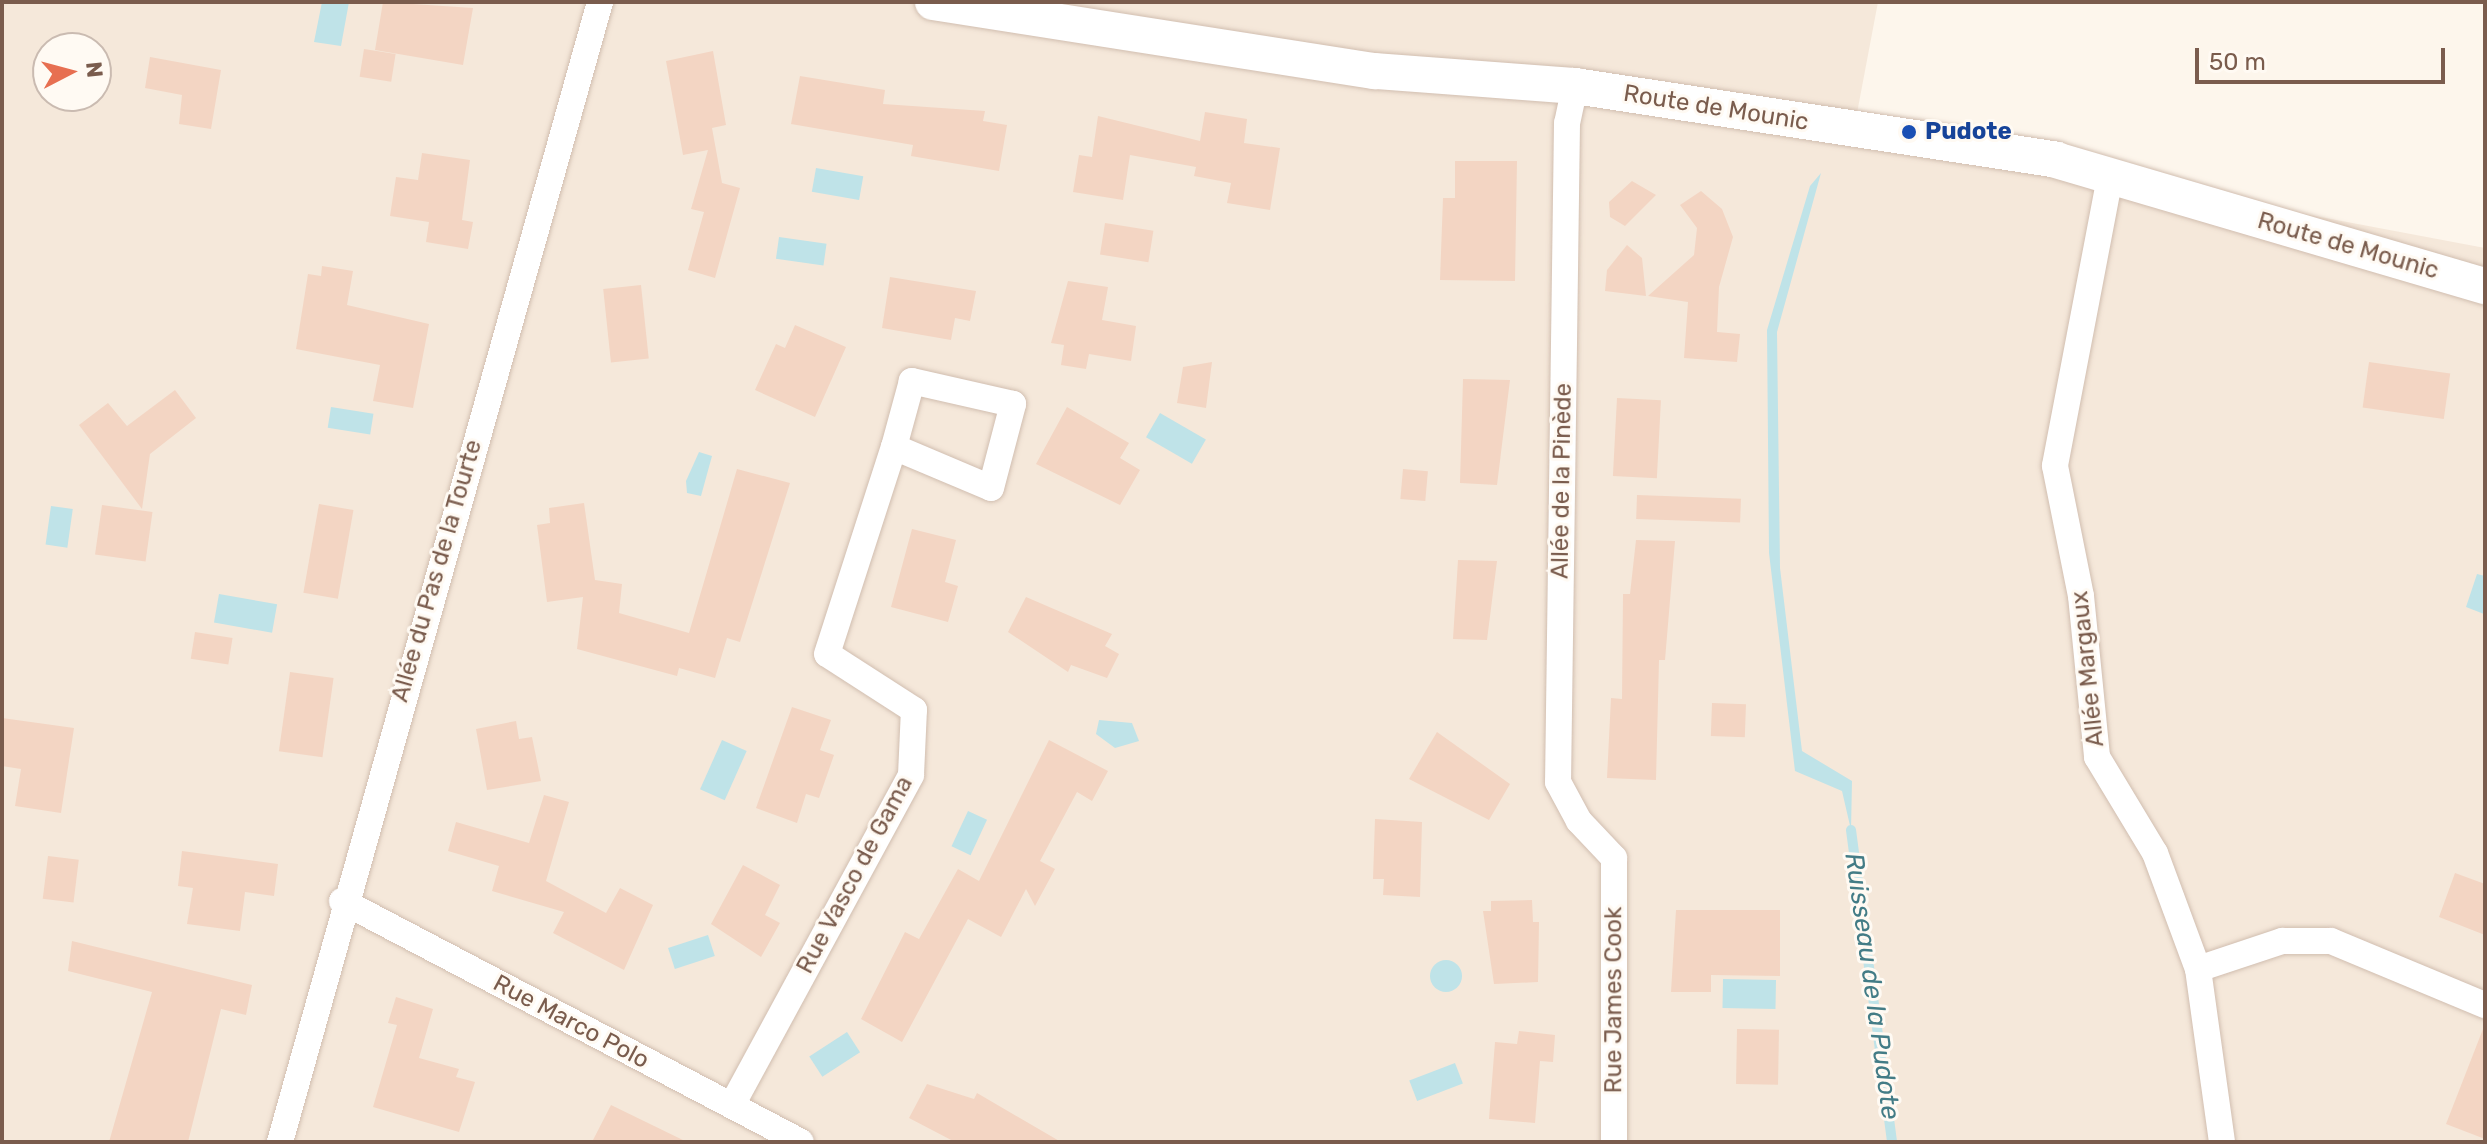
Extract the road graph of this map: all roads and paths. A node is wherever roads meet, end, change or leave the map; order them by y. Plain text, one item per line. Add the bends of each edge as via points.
1 (600, 2) edge
2 (933, 2) edge
3 (1575, 86) junction
4 (2110, 177) junction
5 (2485, 286) edge
6 (894, 447) junction
7 (1614, 858) joint
8 (342, 901) junction
9 (2198, 969) junction
10 (2485, 1005) edge
11 (732, 1105) junction
12 (280, 1142) edge
13 (801, 1142) edge
14 (1614, 1142) edge
15 (2222, 1142) edge

1 - 8 street, Allée du Pas de la Tourte
2 - 3 main road, Route de Mounic via 1375,71
3 - 4 main road, Route de Mounic via 2056,160
3 - 7 street, Allée de la Pinède via 1567,123 1558,782 1579,821
4 - 5 main road, Route de Mounic
4 - 9 street, Allée Margaux via 2055,466 2081,596 2097,757 2155,853
6 - 6 street, Rue Vasco de Gama via 991,488 1013,404 912,381
6 - 11 street, Rue Vasco de Gama via 827,654 914,710 911,775
7 - 14 street, Rue James Cook
8 - 11 street, Rue Marco Polo
8 - 12 street, Allée du Pas de la Tourte
9 - 10 street via 2282,941 2331,941
9 - 15 street, Allée Margaux
11 - 13 street, Rue Marco Polo

